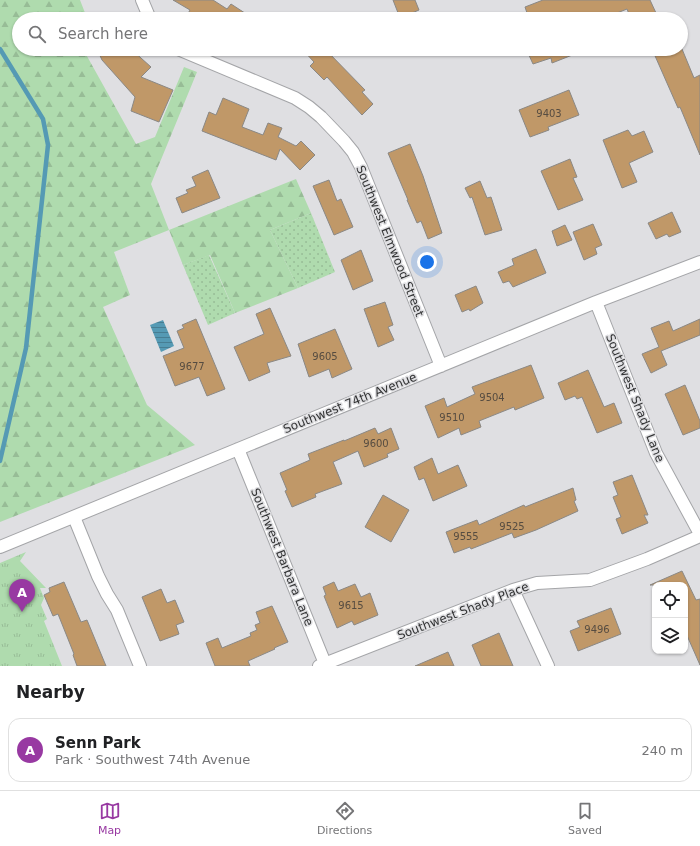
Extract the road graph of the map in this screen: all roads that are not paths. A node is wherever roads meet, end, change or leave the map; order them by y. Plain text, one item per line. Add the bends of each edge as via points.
1 (142, 0) edge
2 (147, 12) edge
3 (195, 56) edge
4 (700, 262) edge
5 (596, 302) junction
6 (441, 366) junction
7 (238, 449) junction
8 (74, 517) junction
9 (700, 535) edge
10 (0, 547) edge
11 (512, 590) junction
12 (323, 665) edge
13 (140, 666) edge
14 (548, 666) edge

1 - 2 street
3 - 6 street, Southwest Elmwood Street via 295,98 321,117 353,152
4 - 5 street, Southwest 74th Avenue
5 - 6 street, Southwest 74th Avenue
5 - 9 street, Southwest Shady Lane via 656,453
6 - 7 street, Southwest 74th Avenue
7 - 8 street, Southwest 74th Avenue
7 - 12 street, Southwest Barbara Lane
8 - 10 street, Southwest 74th Avenue
8 - 13 street
9 - 11 street, Southwest Shady Place via 647,559 590,580 537,583
11 - 12 street, Southwest Shady Place
11 - 14 street

